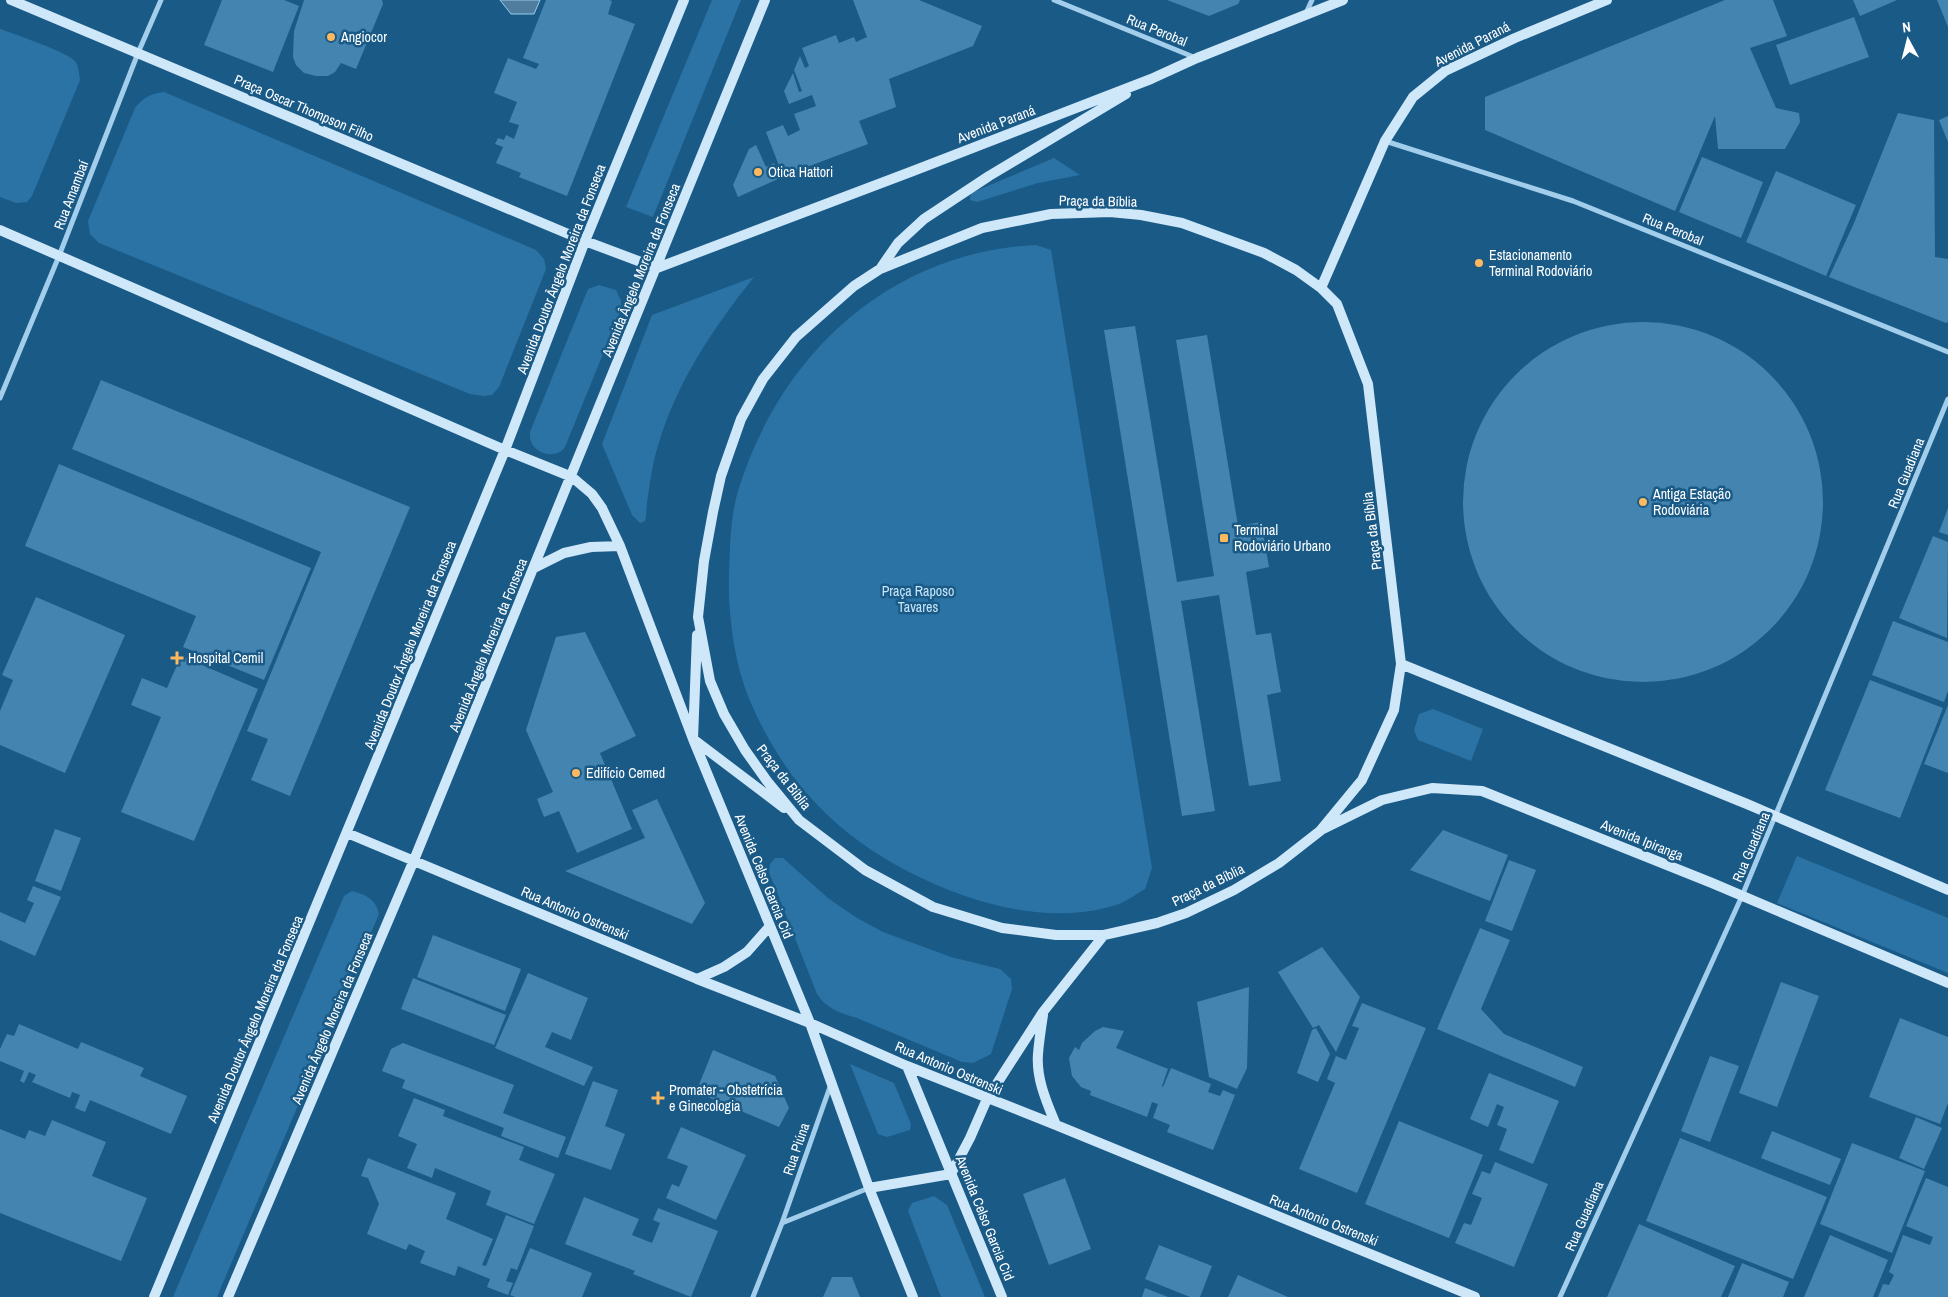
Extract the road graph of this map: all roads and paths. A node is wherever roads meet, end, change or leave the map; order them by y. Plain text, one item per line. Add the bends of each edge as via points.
1 (11, 0) edge
2 (161, 0) edge
3 (684, 0) edge
4 (765, 0) edge
5 (1054, 0) edge
6 (1312, 0) edge
7 (1343, 0) edge
8 (1607, 0) edge
9 (1306, 15) junction
10 (138, 53) junction
11 (1197, 58) junction
12 (1150, 79) junction
13 (1385, 141) junction
14 (0, 230) edge
15 (585, 241) junction
16 (60, 256) junction
17 (657, 268) junction
18 (880, 269) junction
19 (1321, 288) junction
20 (1948, 352) edge
21 (0, 398) edge
22 (1948, 399) edge
23 (505, 450) junction
24 (572, 477) junction
25 (620, 546) junction
26 (534, 568) junction
27 (698, 617) junction
28 (1401, 664) junction
29 (693, 739) junction
30 (1776, 818) junction
31 (799, 820) junction
32 (1320, 831) junction
33 (347, 833) junction
34 (414, 860) junction
35 (1948, 890) edge
36 (1742, 896) junction
37 (770, 926) junction
38 (1104, 935) junction
39 (698, 979) junction
40 (1948, 983) edge
41 (1044, 1012) junction
42 (810, 1023) junction
43 (907, 1066) junction
44 (832, 1083) junction
45 (987, 1099) junction
46 (1056, 1125) junction
47 (951, 1174) junction
48 (869, 1188) junction
49 (782, 1223) junction
50 (154, 1297) edge
51 (228, 1297) edge
52 (753, 1297) edge
53 (913, 1297) edge
54 (1002, 1297) edge
55 (1475, 1297) edge
56 (1560, 1297) edge

1 - 10 street, Praça Oscar Thompson Filho
2 - 10 street, Rua Amambaí
3 - 15 street, Avenida Doutor Ângelo Moreira da Fonseca
4 - 17 street, Avenida Ângelo Moreira da Fonseca
5 - 11 street, Rua Perobal
6 - 9 street
7 - 9 street, Avenida Paraná
8 - 13 street, Avenida Paraná via 1445,71 1413,97
9 - 11 street, Avenida Paraná
10 - 15 street, Praça Oscar Thompson Filho
10 - 16 street, Rua Amambaí
11 - 12 street, Avenida Paraná
12 - 17 street, Avenida Paraná
12 - 18 street via 924,219 898,243
13 - 19 street, Avenida Paraná
13 - 20 street, Rua Perobal via 1573,201
14 - 16 street
15 - 17 street, Praça Oscar Thompson Filho
15 - 23 street, Avenida Doutor Ângelo Moreira da Fonseca
16 - 21 street, Rua Amambaí
16 - 23 street
17 - 24 street, Avenida Ângelo Moreira da Fonseca
18 - 19 street, Praça da Bíblia via 982,228 1051,214 1110,212 1182,223 1222,236 1296,270
18 - 27 street, Praça da Bíblia via 854,286 796,337 763,379 741,419 721,476 713,512
19 - 28 street, Praça da Bíblia via 1337,304 1368,384
22 - 30 street, Rua Guadiana
23 - 24 street
23 - 33 street, Avenida Doutor Ângelo Moreira da Fonseca
24 - 25 street, Avenida Celso Garcia Cid via 592,494 602,508
24 - 26 street, Avenida Ângelo Moreira da Fonseca
25 - 26 street via 591,547 564,553
25 - 29 street, Avenida Celso Garcia Cid
26 - 34 street, Avenida Ângelo Moreira da Fonseca
27 - 29 street
27 - 31 street, Praça da Bíblia via 710,681 724,714 751,758
28 - 30 street
28 - 32 street, Praça da Bíblia via 1394,710 1362,780
29 - 31 street
29 - 37 street, Avenida Celso Garcia Cid
30 - 35 street
30 - 36 street, Rua Guadiana
31 - 38 street, Praça da Bíblia via 865,870 934,907 1002,928 1056,935
32 - 36 street, Avenida Ipiranga via 1382,800 1432,788 1482,791
32 - 38 street, Praça da Bíblia via 1279,863 1234,890 1186,913
33 - 34 street, Rua Antonio Ostrenski
33 - 50 street, Avenida Doutor Ângelo Moreira da Fonseca
34 - 39 street, Rua Antonio Ostrenski
34 - 51 street, Avenida Ângelo Moreira da Fonseca
36 - 40 street, Avenida Ipiranga
36 - 56 street, Rua Guadiana
37 - 39 street via 747,952
37 - 42 street, Avenida Celso Garcia Cid
38 - 41 street
39 - 42 street, Rua Antonio Ostrenski
41 - 45 street
41 - 46 street via 1038,1055 1039,1077
42 - 43 street, Rua Antonio Ostrenski
42 - 44 street, Avenida Celso Garcia Cid
43 - 45 street, Rua Antonio Ostrenski
43 - 47 street, Avenida Celso Garcia Cid
44 - 48 street, Avenida Celso Garcia Cid
44 - 49 street, Rua Piúna
45 - 46 street, Rua Antonio Ostrenski
45 - 47 street
46 - 55 street, Rua Antonio Ostrenski
47 - 48 street
47 - 54 street, Avenida Celso Garcia Cid
48 - 49 street
48 - 53 street, Avenida Celso Garcia Cid
49 - 52 street, Rua Piúna

